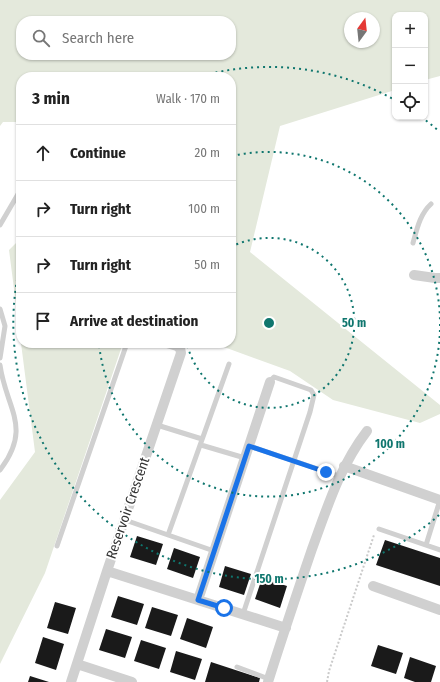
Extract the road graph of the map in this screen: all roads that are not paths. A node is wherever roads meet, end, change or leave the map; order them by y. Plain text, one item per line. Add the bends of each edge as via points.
1 (16, 198) edge
2 (431, 204) dead end
3 (0, 225) edge
4 (413, 243) dead end
5 (414, 274) dead end
6 (440, 278) edge
7 (0, 309) edge
8 (125, 348) edge
9 (180, 348) edge
10 (0, 358) edge
11 (229, 364) dead end
12 (0, 365) edge
13 (270, 382) joint
14 (157, 425) junction
15 (367, 431) dead end
16 (202, 439) junction
17 (201, 445) junction
18 (249, 446) junction
19 (245, 458) junction
20 (294, 461) junction
21 (344, 466) junction
22 (1, 469) edge
23 (339, 476) junction
24 (440, 500) edge
25 (125, 520) junction
26 (379, 529) road end
27 (168, 535) junction
28 (426, 545) junction
29 (57, 546) dead end
30 (440, 550) edge
31 (214, 551) junction
32 (107, 571) junction
33 (373, 586) dead end
34 (198, 600) junction
35 (440, 610) edge
36 (243, 614) junction
37 (286, 628) junction
38 (77, 664) junction
39 (237, 667) dead end
40 (268, 681) edge
41 (71, 682) edge
42 (132, 682) edge

1 - 3 lane
2 - 4 lane via 425,210
5 - 6 street
7 - 10 lane via 5,326
8 - 29 lane
9 - 14 street, Reservoir Crescent via 181,353
11 - 16 lane
12 - 22 lane via 17,432 15,446
13 - 18 street
13 - 20 lane via 271,379 277,378 314,392
14 - 16 lane
14 - 25 street, Reservoir Crescent
15 - 21 street
16 - 17 lane
17 - 19 lane
17 - 27 lane
18 - 19 street
18 - 20 lane
19 - 31 street
20 - 23 lane
20 - 36 lane
21 - 23 street
21 - 24 street
23 - 37 street
24 - 28 lane
25 - 27 lane
25 - 32 street, Reservoir Crescent
26 - 28 lane
27 - 31 lane
28 - 30 lane
31 - 34 street
32 - 34 street
32 - 38 street, Reservoir Crescent
33 - 35 street
34 - 36 street
36 - 37 street
37 - 40 street
38 - 41 street, Reservoir Crescent
38 - 42 street
39 - 40 lane

